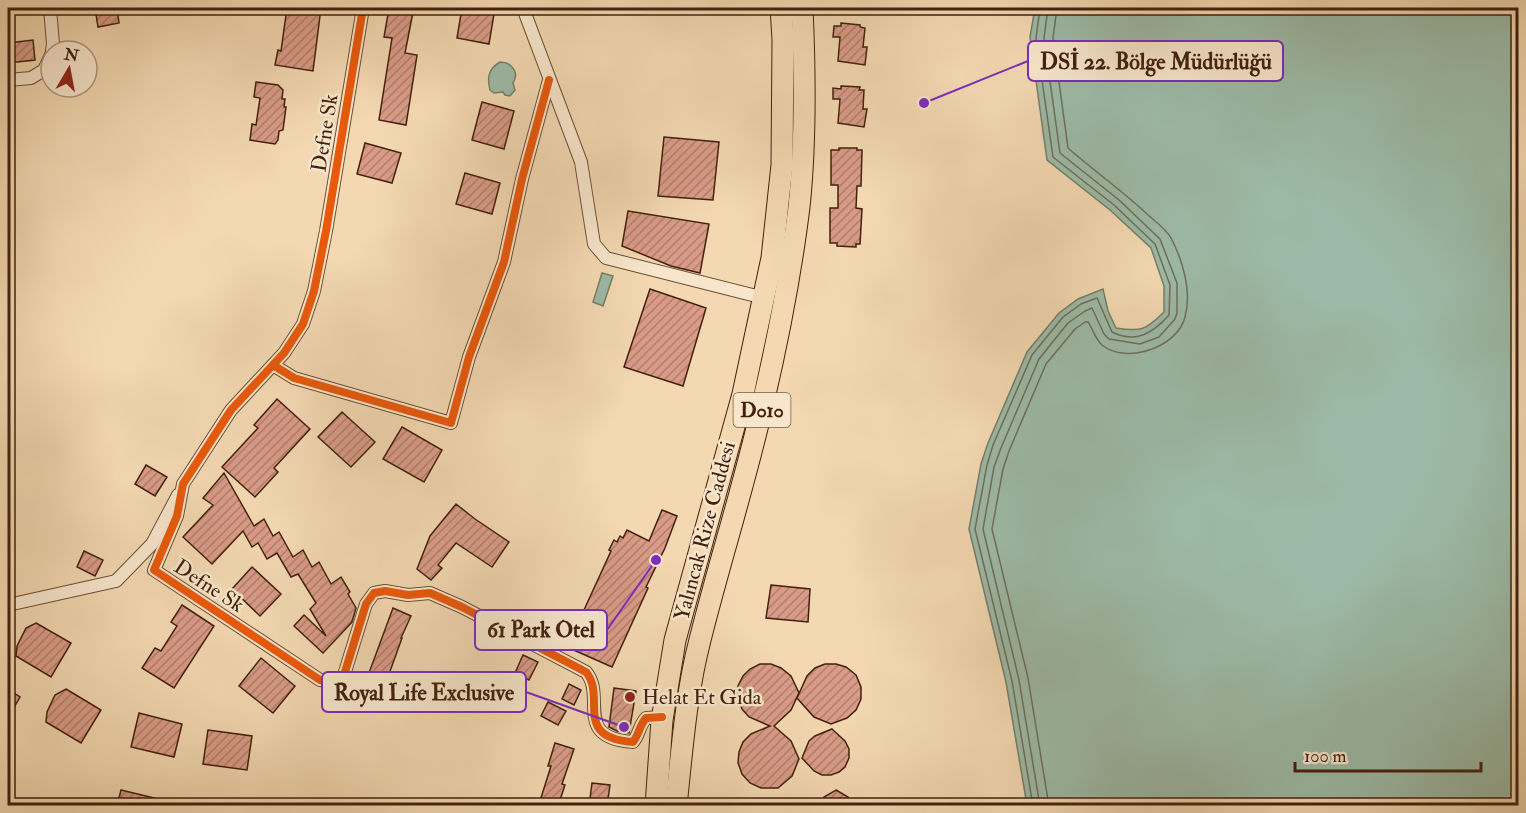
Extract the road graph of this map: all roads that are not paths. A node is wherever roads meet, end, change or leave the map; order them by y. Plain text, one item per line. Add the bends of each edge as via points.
1 (50, 8) edge
2 (363, 8) edge
3 (523, 8) edge
4 (781, 8) edge
5 (802, 8) edge
6 (53, 39) edge
7 (39, 73) edge
8 (8, 80) edge
9 (549, 80) junction
10 (764, 298) junction
11 (273, 365) junction
12 (183, 484) junction
13 (8, 605) edge
14 (662, 717) junction
15 (656, 806) edge
16 (676, 806) edge

1 - 6 street
2 - 11 street, Defne Sk via 314,291 303,324
3 - 9 street
4 - 10 highway, Yalıncak Rize Caddesi via 782,165
5 - 16 highway, Yalıncak Rize Caddesi / D010 via 802,161 791,260 763,403 699,641
7 - 8 street via 31,78
9 - 10 street via 581,162 594,244 606,258
9 - 11 street via 504,262 469,357 451,423 294,378
10 - 14 highway, Yalıncak Rize Caddesi via 743,394 675,640
11 - 12 street, Defne Sk via 231,410
12 - 13 street via 152,544 116,581
12 - 14 street, Defne Sk via 177,516 154,570 320,680 336,682 344,675 366,604 374,593 430,593 586,672 592,679 598,728 609,738 633,742 646,718
14 - 15 highway, Yalıncak Rize Caddesi

